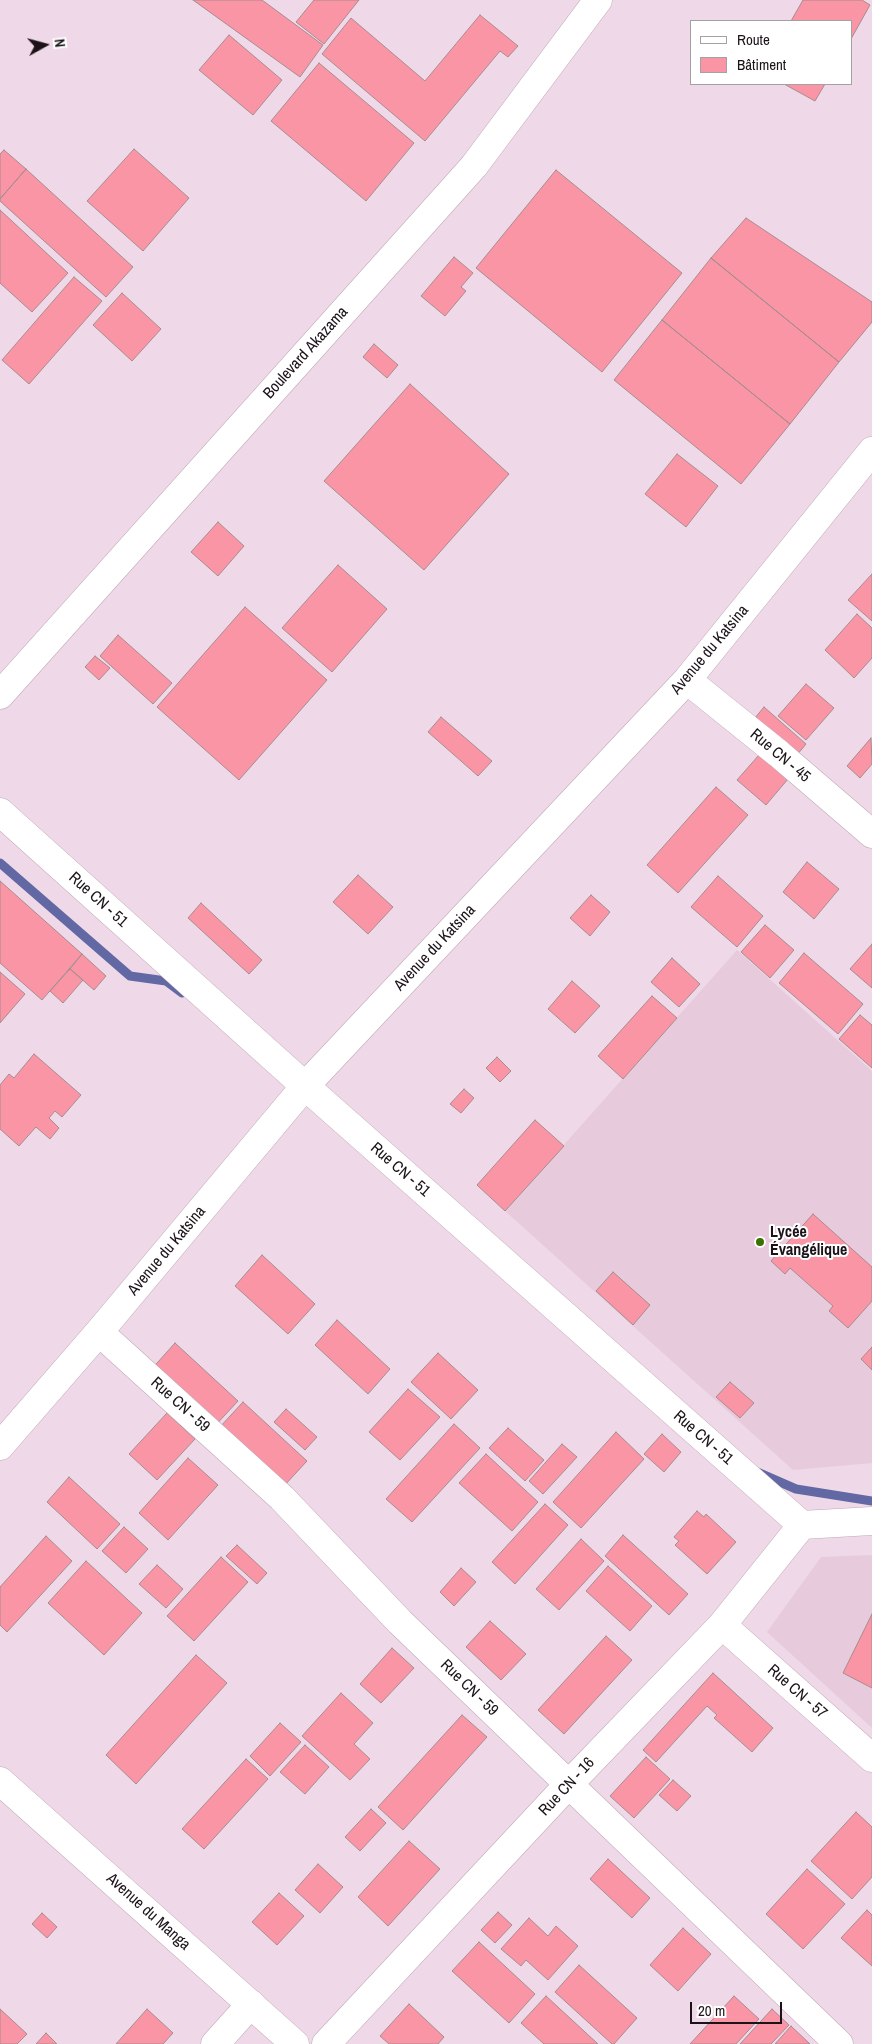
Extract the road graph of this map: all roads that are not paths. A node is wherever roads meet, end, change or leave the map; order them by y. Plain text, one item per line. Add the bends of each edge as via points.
1 (598, 0) edge
2 (872, 451) edge
3 (687, 680) junction
4 (0, 695) edge
5 (0, 812) edge
6 (872, 834) edge
7 (304, 1086) junction
8 (99, 1332) junction
9 (0, 1446) edge
10 (872, 1521) edge
11 (802, 1525) junction
12 (722, 1625) junction
13 (872, 1758) edge
14 (0, 1781) edge
15 (569, 1784) junction
16 (251, 2004) junction
17 (215, 2044) edge
18 (296, 2044) edge
19 (326, 2044) edge
20 (839, 2044) edge

1 - 4 street, Boulevard Akazama via 474,166
2 - 3 street, Avenue du Katsina
3 - 6 street, Rue CN - 45
3 - 7 street, Avenue du Katsina
5 - 7 street, Rue CN - 51
7 - 8 street, Avenue du Katsina
7 - 11 street, Rue CN - 51
8 - 9 street, Avenue du Katsina
8 - 15 street, Rue CN - 59 via 282,1498 400,1622
10 - 11 street
11 - 12 street, Rue CN - 16
12 - 13 street, Rue CN - 57
12 - 15 street, Rue CN - 16
14 - 16 street, Avenue du Manga
15 - 19 street, Rue CN - 16
15 - 20 street, Rue CN - 59
16 - 17 street
16 - 18 street, Avenue du Manga

